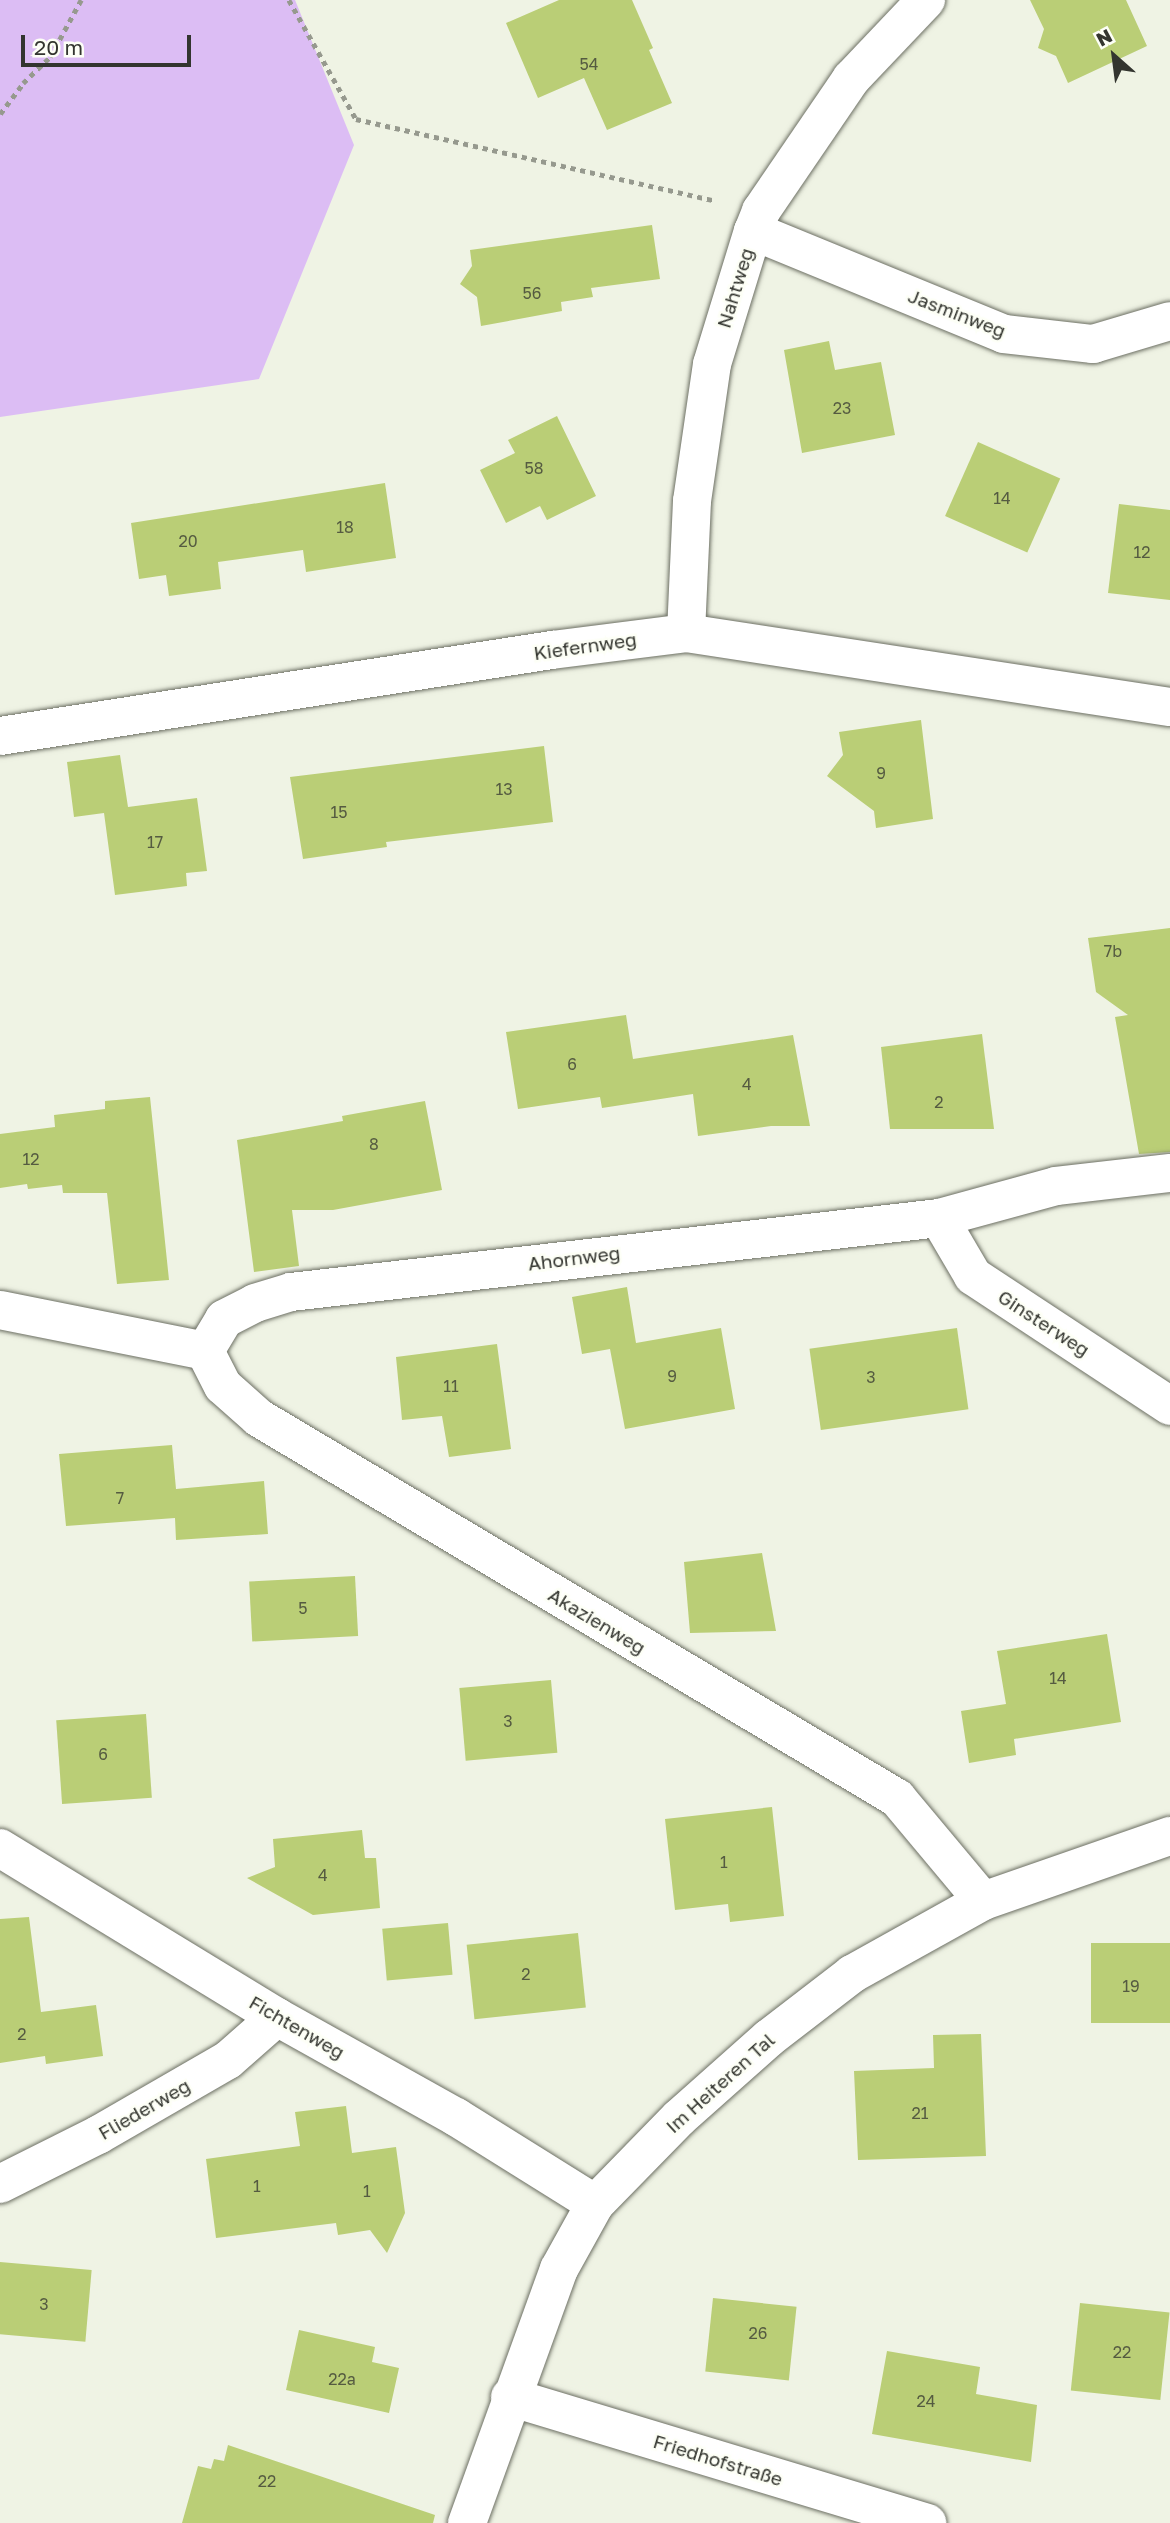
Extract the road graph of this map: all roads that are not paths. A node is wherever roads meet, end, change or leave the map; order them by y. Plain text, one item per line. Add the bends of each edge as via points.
1 (926, 0) edge
2 (757, 221) junction
3 (1170, 321) edge
4 (686, 633) junction
5 (1170, 707) edge
6 (0, 736) edge
7 (1170, 1173) edge
8 (939, 1218) junction
9 (0, 1310) edge
10 (205, 1350) junction
11 (1170, 1406) edge
12 (1170, 1836) edge
13 (0, 1848) edge
14 (983, 1900) junction
15 (277, 2017) junction
16 (0, 2184) edge
17 (595, 2204) junction
18 (510, 2397) junction
19 (467, 2523) edge
20 (927, 2523) edge

1 - 2 street, Nahtweg via 851,79
2 - 3 street, Jasminweg via 1004,334 1093,344
2 - 4 street, Nahtweg via 712,365 692,501
4 - 5 street, Kiefernweg
4 - 6 street, Kiefernweg
7 - 8 street, Ahornweg via 1056,1186
8 - 10 street, Ahornweg via 291,1292 224,1319
8 - 11 street, Ginsterweg via 973,1276
9 - 10 street
10 - 14 street, Akazienweg via 223,1386 259,1418 897,1798
12 - 14 street, Im Heiteren Tal
13 - 15 street, Fichtenweg
14 - 17 street, Im Heiteren Tal via 852,1974 769,2038 679,2118
15 - 16 street, Fliederweg via 228,2060 99,2135
15 - 17 street, Fichtenweg via 456,2117
17 - 18 street, Im Heiteren Tal via 559,2269
18 - 19 street, Im Heiteren Tal
18 - 20 street, Friedhofstraße

